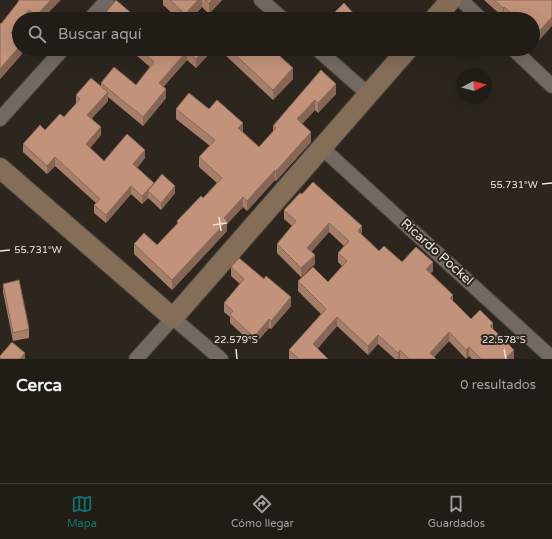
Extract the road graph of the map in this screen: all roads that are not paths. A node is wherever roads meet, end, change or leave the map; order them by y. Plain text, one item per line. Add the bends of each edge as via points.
1 (107, 0) edge
2 (261, 0) edge
3 (451, 0) edge
4 (461, 0) edge
5 (96, 12) edge
6 (274, 12) edge
7 (440, 12) edge
8 (474, 12) edge
9 (57, 56) edge
10 (325, 56) edge
11 (402, 56) edge
12 (520, 56) edge
13 (552, 86) edge
14 (368, 94) junction
15 (0, 119) edge
16 (321, 147) junction
17 (0, 168) edge
18 (173, 318) junction
19 (552, 358) edge
20 (136, 359) edge
21 (221, 359) edge

1 - 5 street
2 - 6 street
3 - 7 street
4 - 8 street
9 - 15 street
10 - 14 street
11 - 14 street
12 - 13 street
14 - 16 street
16 - 18 street
16 - 19 street, Ricardo Pockel
17 - 18 street
18 - 20 street
18 - 21 street

